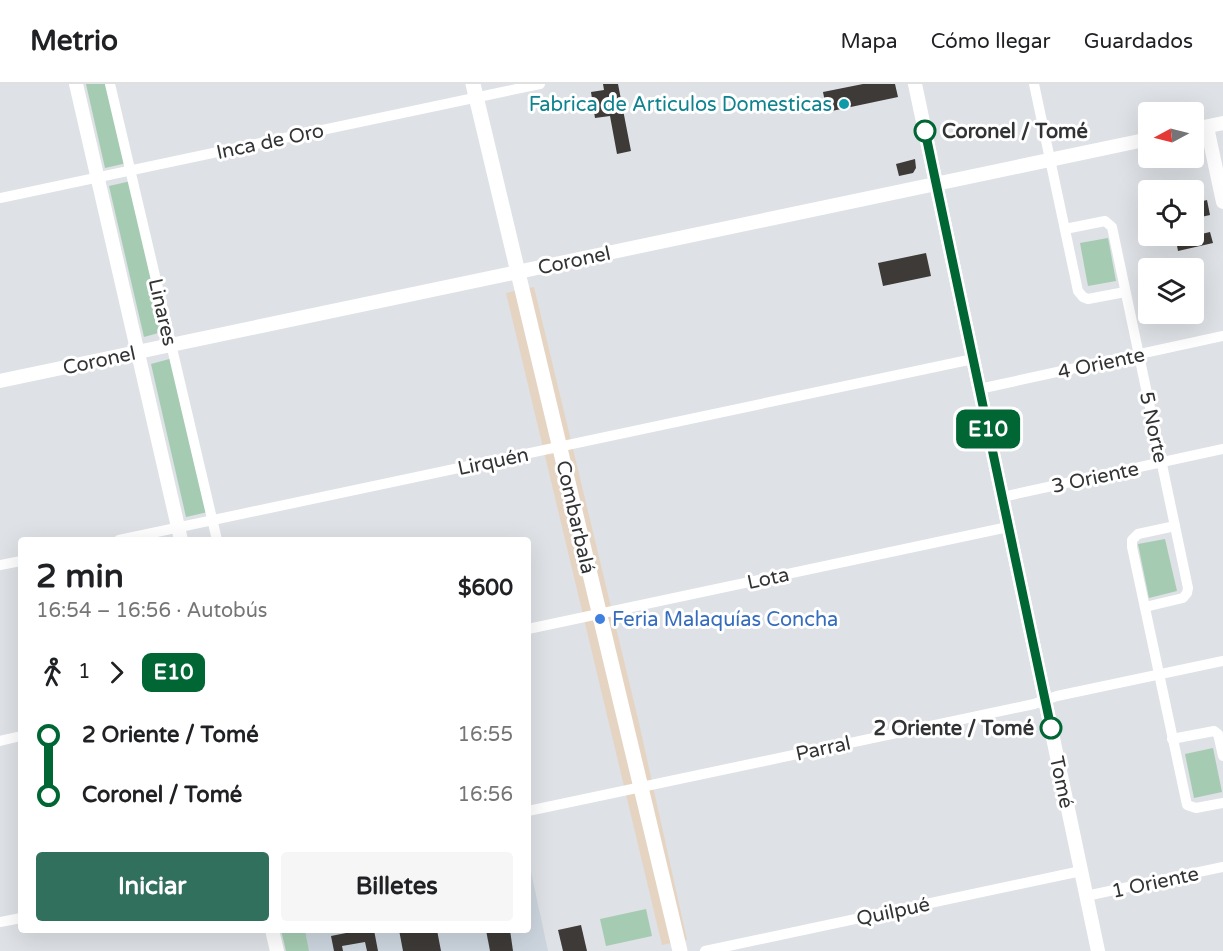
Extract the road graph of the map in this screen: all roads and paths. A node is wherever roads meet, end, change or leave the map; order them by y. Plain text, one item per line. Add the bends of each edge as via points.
1 (76, 84) edge
2 (110, 84) edge
3 (540, 84) edge
4 (915, 84) edge
5 (1034, 84) edge
6 (474, 91) edge
7 (1223, 123) edge
8 (1204, 127) edge
9 (1138, 141) edge
10 (1204, 141) edge
11 (1050, 160) junction
12 (131, 171) junction
13 (97, 178) junction
14 (936, 184) junction
15 (0, 198) edge
16 (1223, 203) edge
17 (1065, 229) junction
18 (518, 272) junction
19 (1125, 292) junction
20 (1223, 336) edge
21 (171, 345) junction
22 (138, 352) junction
23 (1138, 354) junction
24 (973, 359) junction
25 (0, 381) edge
26 (979, 389) junction
27 (559, 447) junction
28 (1223, 449) edge
29 (1161, 462) junction
30 (1002, 497) junction
31 (212, 520) junction
32 (1175, 526) junction
33 (1008, 527) junction
34 (180, 534) edge
35 (150, 537) edge
36 (216, 537) edge
37 (18, 562) edge
38 (0, 565) edge
39 (1145, 608) junction
40 (599, 614) junction
41 (531, 628) edge
42 (1223, 661) edge
43 (1159, 675) junction
44 (1045, 700) junction
45 (18, 737) edge
46 (1172, 738) junction
47 (0, 741) edge
48 (1223, 756) edge
49 (641, 787) junction
50 (1223, 803) edge
51 (531, 810) edge
52 (1223, 867) edge
53 (1081, 871) junction
54 (1086, 896) junction
55 (18, 919) edge
56 (0, 922) edge
57 (273, 933) edge
58 (277, 951) edge
59 (680, 951) edge
60 (705, 951) edge
61 (1098, 951) edge

1 - 13 street, Linares
2 - 12 street, Linares
3 - 6 street, Inca de Oro
4 - 14 street, Tomé
5 - 11 street
6 - 12 street, Inca de Oro
6 - 18 main road, Combarbalá
7 - 8 street
9 - 11 street, Coronel
10 - 16 street
11 - 14 street, Coronel
11 - 17 street
12 - 13 street, Inca de Oro
12 - 21 street, Linares
13 - 15 street, Inca de Oro
13 - 22 street, Linares
14 - 18 street, Coronel
14 - 24 street, Tomé
17 - 19 street via 1080,295 1088,299
17 - 19 street, 5 Norte via 1102,221 1110,224
18 - 21 street, Coronel
18 - 27 main road, Combarbalá
19 - 23 street, 5 Norte
20 - 23 street, 4 Oriente
21 - 22 street, Coronel
21 - 31 street, Linares
22 - 25 street, Coronel
22 - 34 street, Linares
23 - 26 street, 4 Oriente
23 - 29 street, 5 Norte
24 - 26 street, Tomé
24 - 27 street, Lirquén
26 - 30 street, Tomé
27 - 31 street, Lirquén
27 - 40 main road, Combarbalá
28 - 29 street, 3 Oriente
29 - 30 street, 3 Oriente
29 - 32 street, 5 Norte
30 - 33 street, Tomé
31 - 34 street, Lirquén
31 - 36 street, Linares
32 - 39 street, 5 Norte via 1187,593 1180,600
32 - 39 street via 1138,534 1132,540
33 - 40 street, Lota
33 - 44 street, Tomé
34 - 35 street, Lirquén
37 - 38 street
39 - 43 street
40 - 41 street, Lota
40 - 49 main road, Combarbalá
42 - 43 street, Parral
43 - 44 street, Parral
43 - 46 street
44 - 49 street, Parral
44 - 53 street, Tomé
45 - 47 street
46 - 48 street via 1214,730
46 - 50 street via 1187,805 1196,808
49 - 51 street, Parral
49 - 59 main road, Combarbalá
52 - 54 street, 1 Oriente
53 - 54 street, Tomé
53 - 60 street, Quilpué
54 - 61 street, Tomé
55 - 56 street
57 - 58 street

